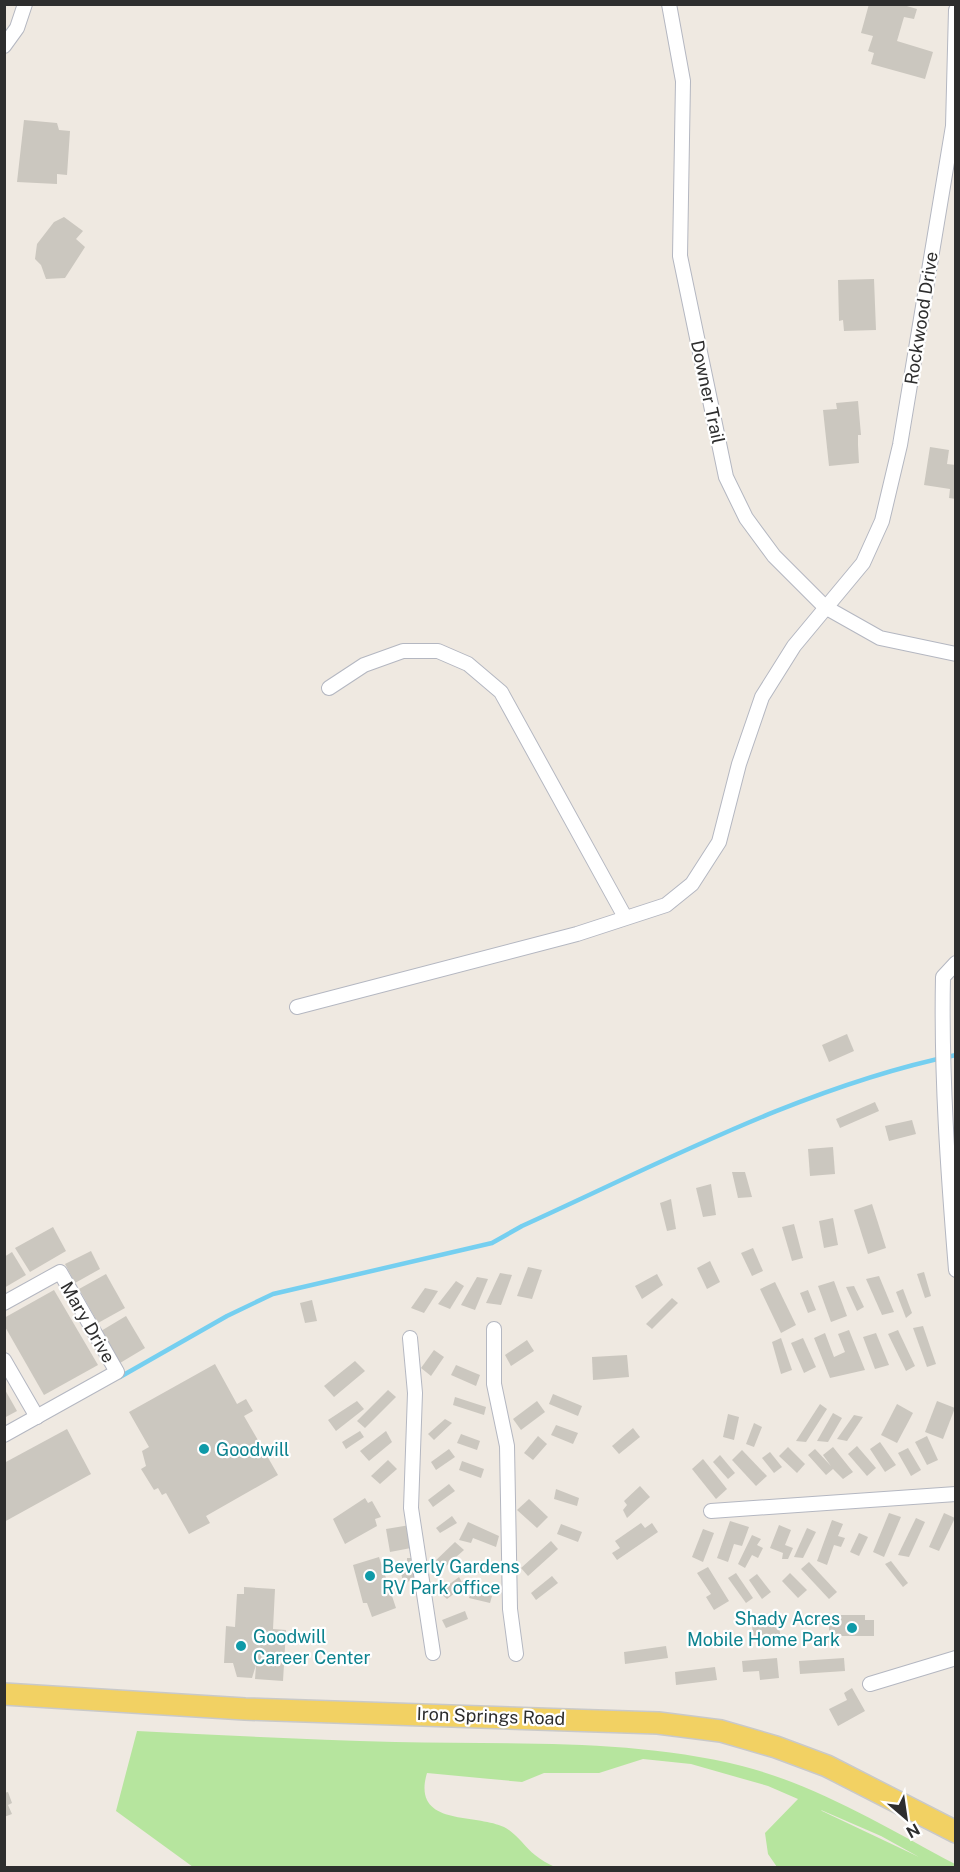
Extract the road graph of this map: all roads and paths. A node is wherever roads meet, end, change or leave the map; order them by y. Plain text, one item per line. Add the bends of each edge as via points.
1 (25, 4) edge
2 (669, 4) edge
3 (956, 10) edge
4 (4, 46) edge
5 (825, 607) junction
6 (956, 654) edge
7 (329, 688) dead end
8 (625, 917) junction
9 (956, 963) edge
10 (297, 1007) dead end
11 (956, 1270) edge
12 (4, 1303) edge
13 (494, 1329) dead end
14 (410, 1338) dead end
15 (4, 1360) edge
16 (37, 1417) junction
17 (4, 1435) edge
18 (956, 1494) edge
19 (711, 1511) dead end
20 (433, 1653) dead end
21 (516, 1654) dead end
22 (956, 1658) edge
23 (870, 1684) dead end
24 (4, 1694) edge
25 (956, 1832) edge

1 - 4 street via 17,28
2 - 5 street, Downer Trail via 683,81 680,255 726,477 746,518 774,556
3 - 5 street, Rockwood Drive via 953,126 900,445 882,521 863,563
5 - 6 street, Downer Trail via 887,640
5 - 8 street, Rockwood Drive via 794,646 762,697 739,764 719,842 692,884 666,905
7 - 8 street via 364,665 402,651 438,651 468,664 501,692
8 - 10 street, Rockwood Drive via 577,934
9 - 11 street via 942,977 945,1134
12 - 16 street, Mary Drive via 60,1272 117,1372
13 - 21 street via 494,1384 507,1446 510,1609
14 - 20 street via 415,1393 411,1508
15 - 16 street
16 - 17 street
18 - 19 street
22 - 23 street
24 - 25 main road, Iron Springs Road via 245,1709 658,1722 721,1731 826,1766

